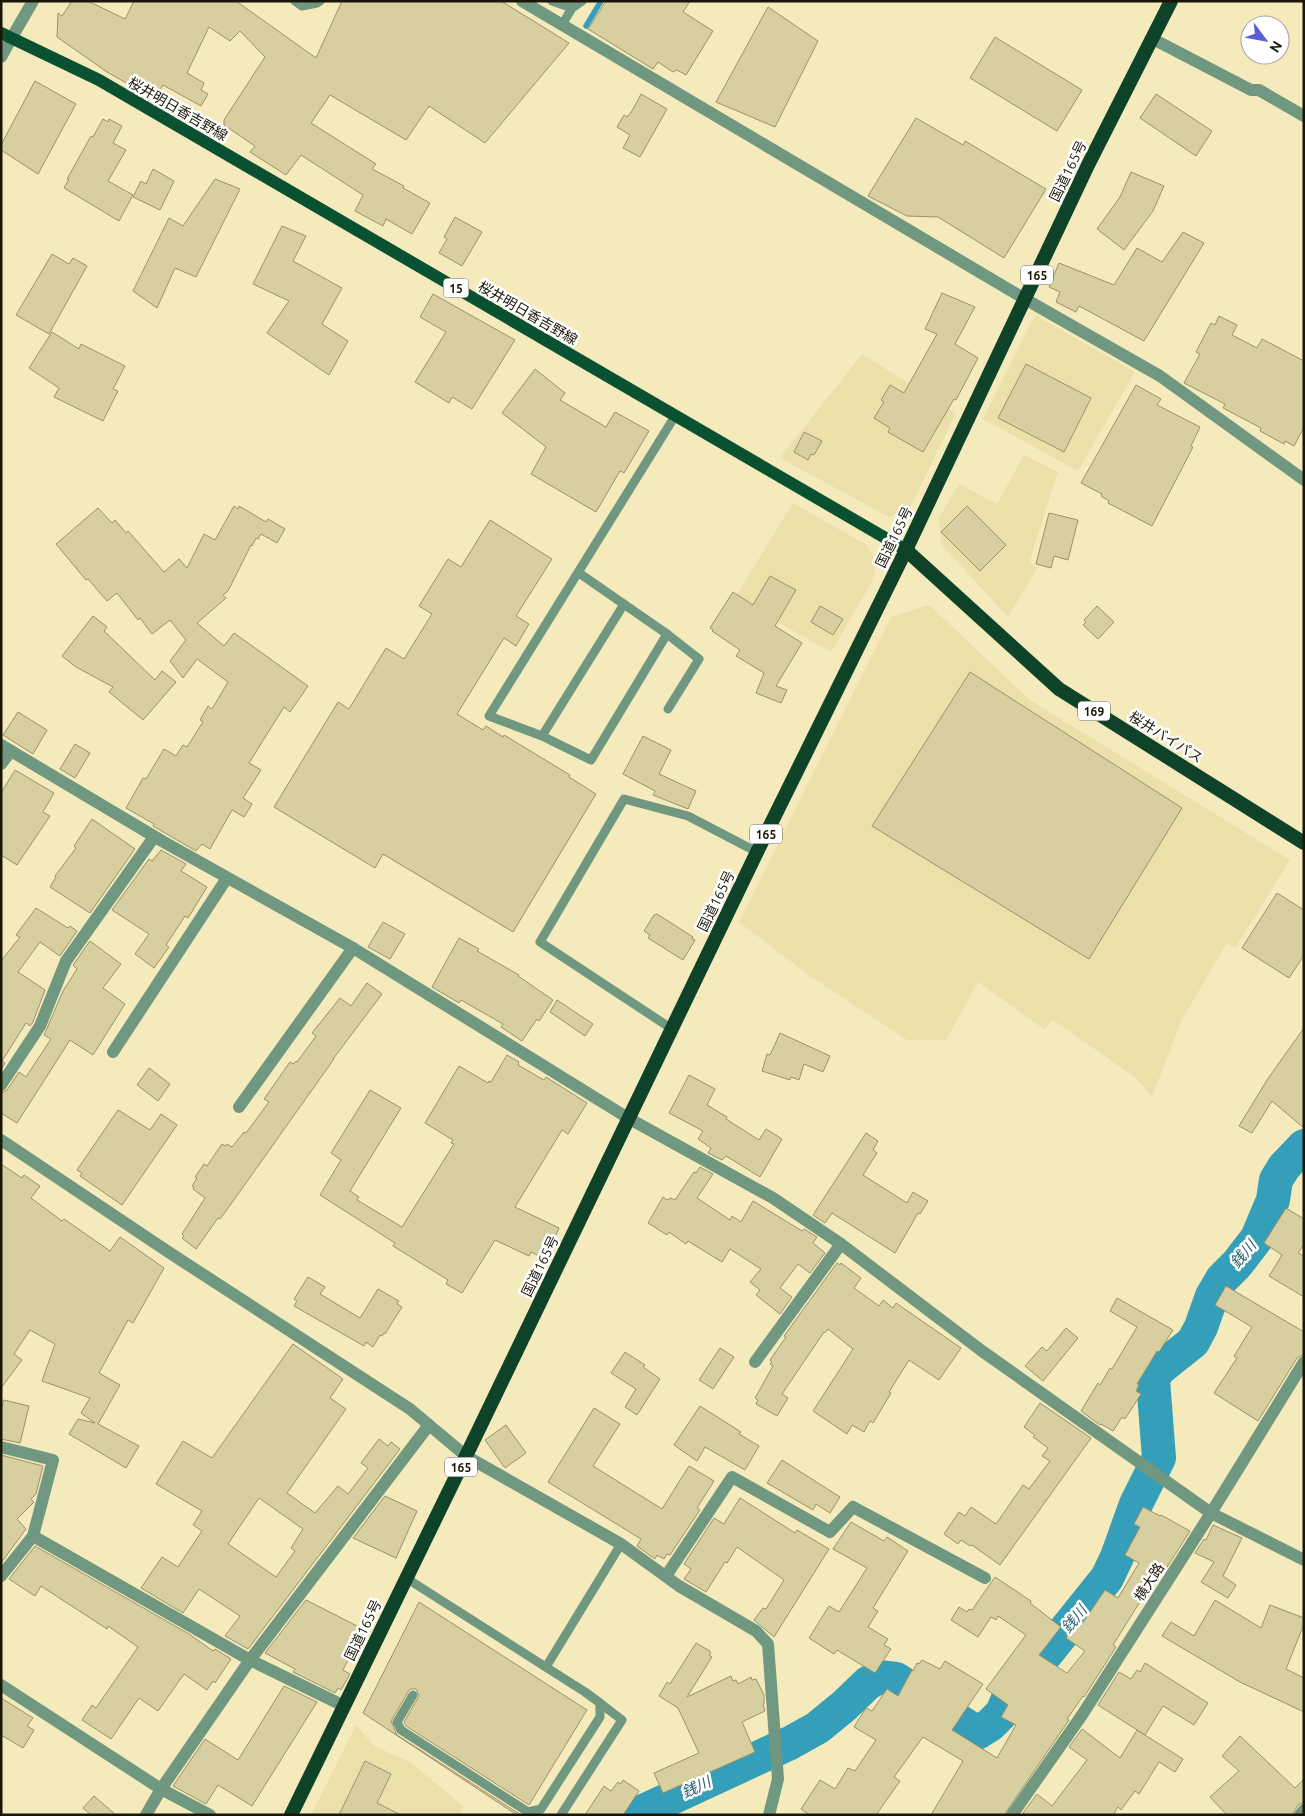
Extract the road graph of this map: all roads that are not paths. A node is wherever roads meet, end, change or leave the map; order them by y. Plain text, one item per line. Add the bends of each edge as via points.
1 (33, 1) edge
2 (295, 1) edge
3 (320, 1) edge
4 (522, 1) edge
5 (552, 1) edge
6 (582, 1) edge
7 (1170, 1) edge
8 (570, 5) edge
9 (562, 25) junction
10 (6, 36) edge
11 (1152, 39) junction
12 (1, 57) edge
13 (1304, 116) edge
14 (1026, 299) junction
15 (675, 416) junction
16 (1304, 480) edge
17 (906, 550) junction
18 (578, 573) junction
19 (624, 604) junction
20 (667, 634) junction
21 (668, 709) dead end
22 (542, 736) junction
23 (6, 748) edge
24 (1, 764) edge
25 (154, 837) junction
26 (1304, 843) edge
27 (757, 852) junction
28 (227, 878) junction
29 (353, 948) junction
30 (672, 1028) junction
31 (113, 1052) dead end
32 (1, 1085) edge
33 (239, 1107) dead end
34 (628, 1118) junction
35 (1, 1140) edge
36 (841, 1244) junction
37 (755, 1362) dead end
38 (1304, 1362) edge
39 (429, 1425) junction
40 (1, 1447) edge
41 (466, 1456) junction
42 (1211, 1513) junction
43 (33, 1536) junction
44 (621, 1544) junction
45 (1304, 1560) edge
46 (1, 1576) edge
47 (666, 1576) junction
48 (406, 1578) junction
49 (985, 1578) dead end
50 (250, 1660) junction
51 (546, 1667) junction
52 (1, 1684) edge
53 (413, 1695) dead end
54 (600, 1703) junction
55 (344, 1706) junction
56 (161, 1789) junction
57 (1304, 1810) edge
58 (146, 1815) edge
59 (210, 1815) edge
60 (291, 1815) edge
61 (561, 1815) edge
62 (769, 1815) edge
63 (1012, 1815) edge
64 (1300, 1815) edge

1 - 10 street
2 - 3 lane via 302,6
4 - 9 street
5 - 8 lane
6 - 8 lane
7 - 11 highway, 国道165号 / 165
8 - 9 lane
9 - 14 street
10 - 12 street
10 - 15 main road, 桜井明日香吉野線 / 15 via 99,80
11 - 13 street via 1251,90 1259,90
11 - 14 highway, 国道165号 / 165 via 1088,165
14 - 16 street via 1160,376
14 - 17 highway, 国道165号 / 165
15 - 17 main road, 桜井明日香吉野線 / 15
15 - 18 lane
17 - 26 highway, 桜井バイパス / 169 via 1059,690
17 - 27 highway, 国道165号 / 165
18 - 19 lane
18 - 22 lane via 489,716
19 - 20 lane
19 - 22 lane
20 - 21 lane via 699,659
20 - 22 lane via 591,760
23 - 24 street
23 - 25 street
25 - 28 street
25 - 32 street via 66,961 40,1026
27 - 30 highway, 国道165号 / 165
27 - 30 lane via 688,816 624,799 540,942
28 - 29 street
28 - 31 street
29 - 33 street
29 - 34 street
30 - 34 highway, 国道165号 / 165
34 - 36 street via 772,1198
34 - 41 highway, 国道165号 / 165
35 - 39 street via 410,1409
36 - 37 street
36 - 42 street via 982,1351
38 - 42 street, 横大路
39 - 41 street
39 - 50 street
40 - 43 street via 53,1460
41 - 44 street
41 - 48 highway, 国道165号 / 165
42 - 45 street
42 - 63 street, 横大路 via 1082,1715
43 - 46 street
43 - 50 street
44 - 47 street
44 - 51 lane
47 - 49 street via 732,1477 830,1532 853,1507
47 - 62 street via 756,1631 768,1644 778,1779
48 - 51 lane
48 - 55 highway, 国道165号 / 165
50 - 55 street
50 - 56 street
51 - 54 lane
52 - 56 street
53 - 54 lane via 398,1722 400,1730 528,1812 541,1808 552,1792 600,1717
54 - 61 lane via 622,1720
55 - 60 highway, 国道165号 / 165
56 - 58 street
56 - 59 street
57 - 64 street

